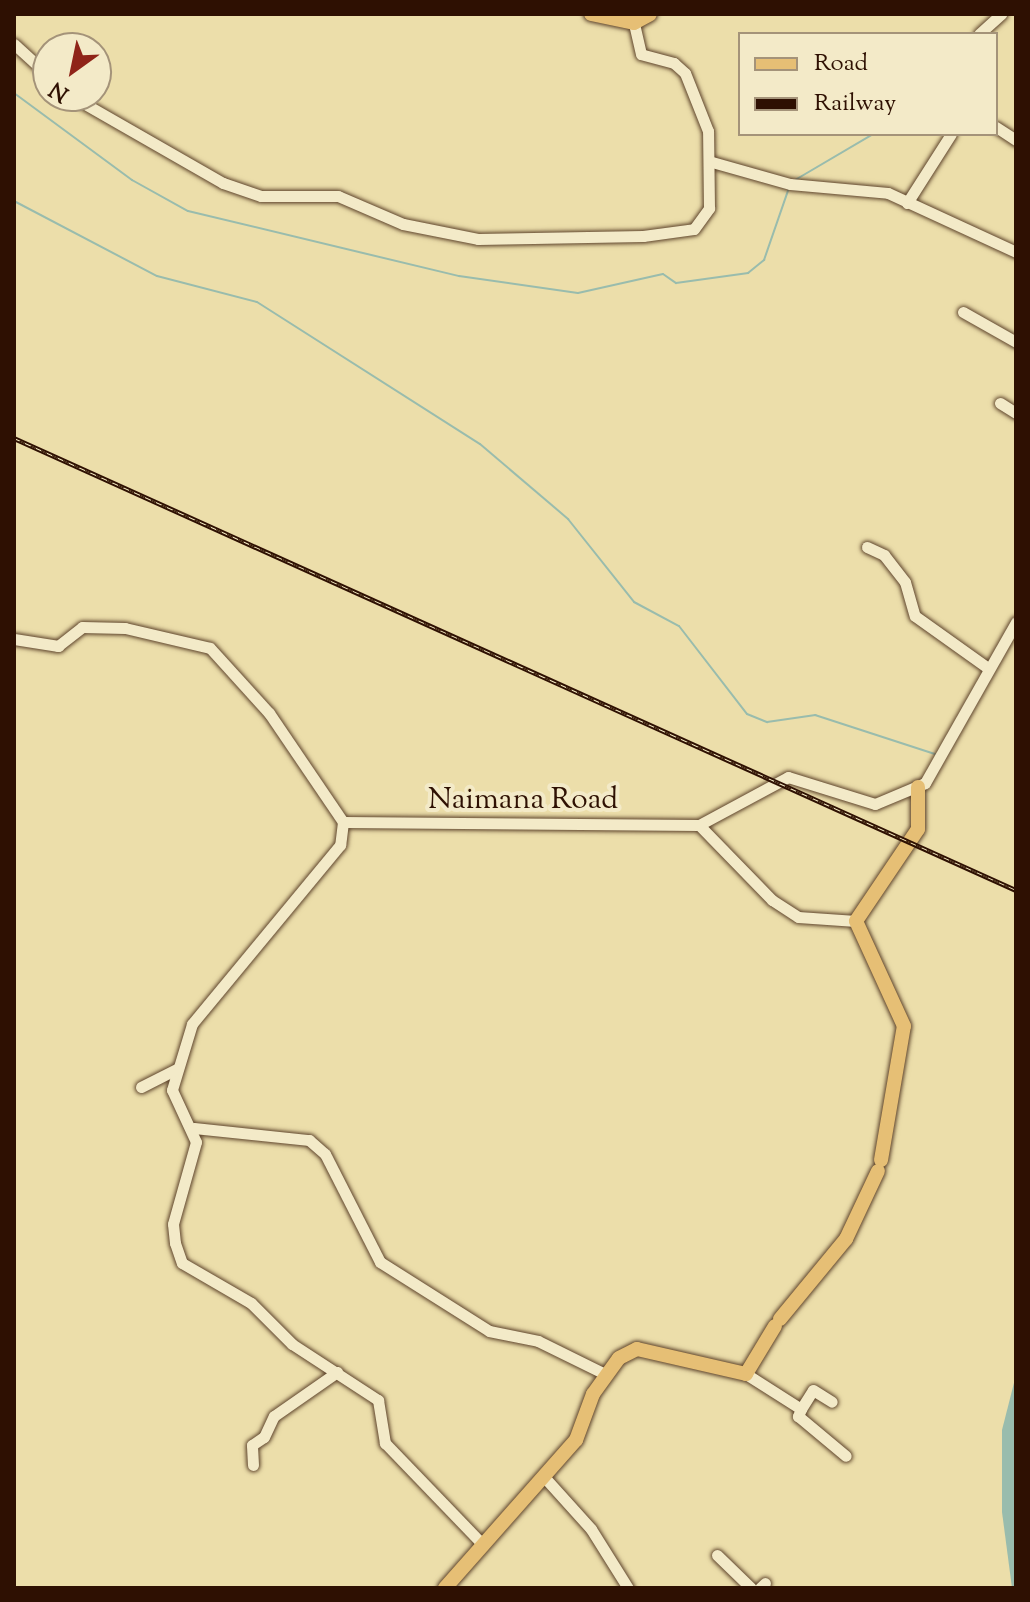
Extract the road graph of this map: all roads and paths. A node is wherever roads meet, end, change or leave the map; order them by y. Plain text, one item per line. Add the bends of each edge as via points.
1 (591, 14) edge
2 (650, 14) edge
3 (1001, 14) edge
4 (634, 23) junction
5 (981, 32) edge
6 (14, 44) edge
7 (32, 60) edge
8 (101, 112) edge
9 (998, 128) edge
10 (950, 136) edge
11 (1016, 140) edge
12 (712, 162) junction
13 (907, 203) junction
14 (1016, 252) edge
15 (963, 312) dead end
16 (1016, 342) edge
17 (1000, 403) dead end
18 (1016, 413) edge
19 (867, 547) dead end
20 (1016, 622) edge
21 (14, 639) edge
22 (988, 668) junction
23 (918, 787) junction
24 (343, 822) junction
25 (699, 825) junction
26 (856, 921) junction
27 (176, 1069) junction
28 (141, 1087) dead end
29 (194, 1128) junction
30 (337, 1372) junction
31 (605, 1374) junction
32 (746, 1374) junction
33 (832, 1402) dead end
34 (801, 1409) junction
35 (846, 1456) dead end
36 (253, 1465) dead end
37 (546, 1479) junction
38 (483, 1545) junction
39 (717, 1555) dead end
40 (445, 1588) edge
41 (628, 1588) edge
42 (751, 1588) edge

1 - 4 main road
2 - 4 main road
3 - 5 street
4 - 12 street via 641,54 674,63 685,73 708,131
6 - 7 street
8 - 12 street via 249,192 338,196 403,224 478,239 643,236 694,229 709,208
9 - 11 street
10 - 13 street
12 - 13 street via 790,184 888,193
13 - 14 street
15 - 16 street
17 - 18 street
19 - 22 street via 884,555 905,582 915,616
20 - 22 street
21 - 24 street via 58,646 82,627 125,628 210,648 269,713
22 - 23 street
23 - 25 street, Naimana Road via 875,804 788,777
23 - 26 main road via 918,829
24 - 25 street, Naimana Road
24 - 27 street via 340,845 250,959 199,1011
25 - 26 street via 772,900 798,917
26 - 32 main road via 904,1026 880,1166 846,1239 777,1322
27 - 28 street
27 - 29 street via 176,1103
29 - 30 street via 173,1224 182,1263 251,1303 292,1344
29 - 31 street via 309,1140 325,1154 380,1262 489,1331 538,1341
30 - 36 street via 274,1416 264,1437 252,1445
30 - 38 street via 378,1400 385,1443
31 - 32 main road via 637,1349
31 - 37 main road via 576,1440
32 - 34 street
33 - 34 street via 813,1390
34 - 35 street via 798,1416
37 - 38 main road
37 - 41 street via 591,1529
38 - 40 main road
39 - 42 street

